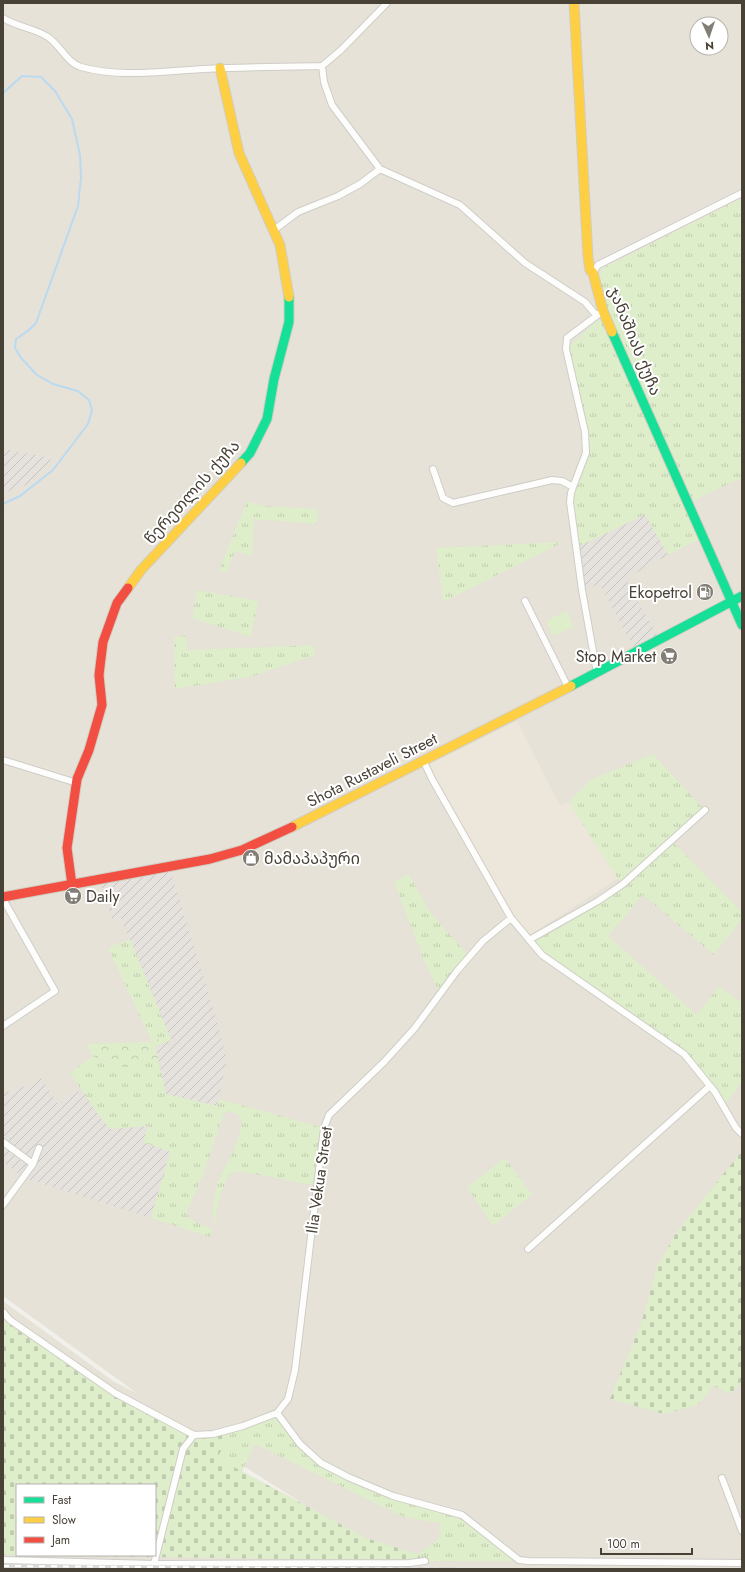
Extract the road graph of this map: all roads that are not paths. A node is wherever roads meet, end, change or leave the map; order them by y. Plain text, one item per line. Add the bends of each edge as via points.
1 (387, 3) edge
2 (574, 3) edge
3 (3, 18) edge
4 (322, 66) junction
5 (220, 68) junction
6 (380, 169) junction
7 (742, 193) edge
8 (274, 230) junction
9 (593, 273) junction
10 (600, 313) junction
11 (433, 470) dead end
12 (572, 486) junction
13 (742, 596) edge
14 (525, 601) dead end
15 (731, 602) junction
16 (742, 625) edge
17 (597, 673) junction
18 (568, 687) junction
19 (3, 760) edge
20 (423, 760) junction
21 (77, 783) junction
22 (705, 810) dead end
23 (72, 885) junction
24 (3, 898) edge
25 (511, 918) junction
26 (529, 940) junction
27 (3, 1026) edge
28 (710, 1086) junction
29 (742, 1134) edge
30 (3, 1142) edge
31 (39, 1148) dead end
32 (33, 1164) junction
33 (3, 1205) edge
34 (528, 1249) dead end
35 (3, 1312) edge
36 (277, 1413) junction
37 (194, 1435) junction
38 (722, 1478) dead end
39 (742, 1531) edge
40 (3, 1560) edge
41 (425, 1560) dead end
42 (742, 1563) edge
43 (154, 1564) junction

1 - 4 street
2 - 9 street, ჯანაშიას ქუჩა via 588,257
3 - 5 street via 48,37 79,67 128,73
4 - 5 street
4 - 6 street via 324,82 332,105
5 - 8 street, წერეთლის ქუჩა via 239,153
6 - 8 street via 338,196 298,212
6 - 10 street via 460,205 525,263
7 - 9 street via 598,265
8 - 21 street, წერეთლის ქუჩა via 284,266 289,297 289,322 274,379 267,419 250,453 141,570 117,604 104,642 99,675 102,705
9 - 10 street, ჯანაშიას ქუჩა
10 - 12 street via 567,338 566,349 587,447
10 - 15 street, ჯანაშიას ქუჩა
11 - 12 street via 443,498 453,503 552,480
12 - 17 street via 570,502
13 - 15 street, Shota Rustaveli Street
14 - 18 street
15 - 16 street, ჯანაშიას ქუჩა
15 - 17 street, Shota Rustaveli Street
17 - 18 street, Shota Rustaveli Street
18 - 20 street, Shota Rustaveli Street
19 - 21 street
20 - 23 street, Shota Rustaveli Street via 242,850 210,859
20 - 25 street
21 - 23 street, წერეთლის ქუჩა via 67,848
22 - 26 street via 623,884
23 - 24 street, Shota Rustaveli Street
24 - 27 street via 55,991
25 - 26 street
25 - 36 street, Ilia Vekua Street via 483,941 414,1029 329,1115 324,1128 295,1370 288,1399
26 - 28 street via 542,955 684,1054
28 - 29 street
28 - 34 street
30 - 32 street
31 - 32 street
32 - 33 street
35 - 37 street via 10,1320 115,1393
36 - 37 street via 213,1434
36 - 42 street via 300,1444 321,1463 393,1496 462,1514 519,1560
37 - 43 street via 183,1449
38 - 39 street
40 - 43 street
41 - 43 street via 409,1563

